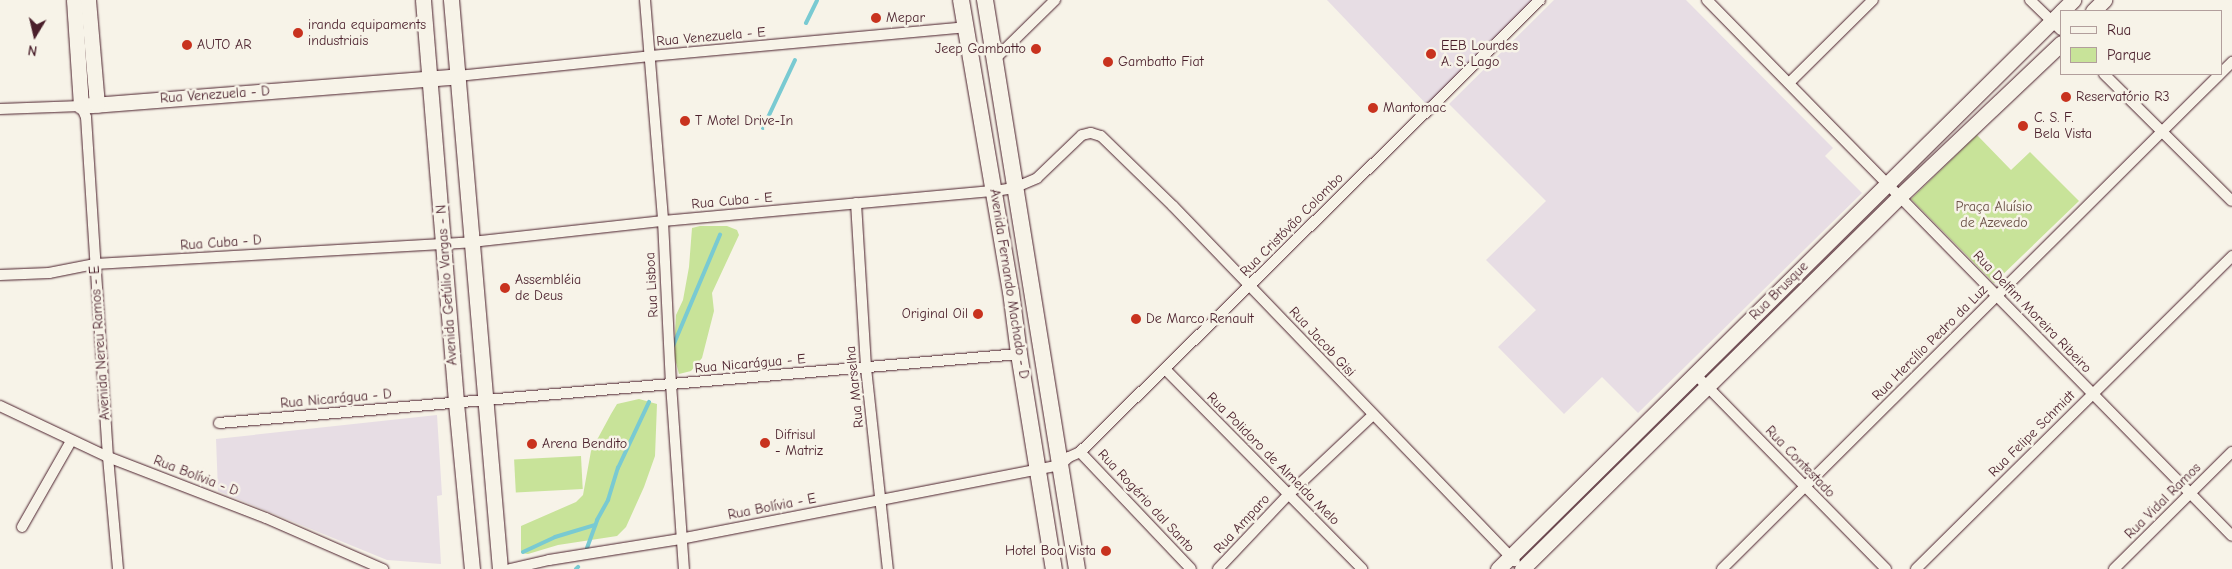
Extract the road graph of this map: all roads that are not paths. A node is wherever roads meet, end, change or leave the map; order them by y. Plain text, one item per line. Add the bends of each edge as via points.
1 (74, 0) edge
2 (88, 0) edge
3 (423, 0) edge
4 (451, 0) edge
5 (644, 0) edge
6 (962, 0) edge
7 (984, 0) edge
8 (1055, 0) edge
9 (1540, 0) edge
10 (1708, 0) edge
11 (1872, 0) edge
12 (2030, 0) edge
13 (2074, 0) edge
14 (2104, 0) edge
15 (2066, 10) edge
16 (2094, 10) edge
17 (2059, 19) edge
18 (83, 22) junction
19 (966, 27) junction
20 (2060, 44) edge
21 (650, 56) junction
22 (996, 58) junction
23 (2232, 62) edge
24 (2222, 71) edge
25 (2105, 75) edge
26 (2218, 75) edge
27 (458, 76) junction
28 (430, 78) junction
29 (1789, 83) junction
30 (96, 105) junction
31 (0, 109) edge
32 (84, 111) junction
33 (2161, 132) junction
34 (1100, 136) joint
35 (1887, 184) junction
36 (1014, 188) junction
37 (995, 191) junction
38 (1900, 196) junction
39 (2232, 201) edge
40 (856, 203) junction
41 (663, 221) junction
42 (444, 242) junction
43 (472, 242) junction
44 (2232, 256) edge
45 (95, 264) junction
46 (0, 275) edge
47 (1250, 285) junction
48 (1997, 296) junction
49 (1019, 354) junction
50 (866, 368) junction
51 (1165, 369) junction
52 (1695, 374) junction
53 (670, 384) junction
54 (1707, 386) junction
55 (2093, 394) junction
56 (484, 400) junction
57 (456, 403) junction
58 (0, 406) edge
59 (1373, 415) junction
60 (219, 423) dead end
61 (71, 441) junction
62 (1080, 452) junction
63 (2232, 452) edge
64 (108, 457) junction
65 (1060, 465) junction
66 (1039, 469) junction
67 (1805, 486) junction
68 (2191, 493) junction
69 (1288, 495) junction
70 (882, 500) junction
71 (22, 527) dead end
72 (2232, 536) edge
73 (680, 539) junction
74 (1510, 557) junction
75 (118, 569) edge
76 (383, 569) edge
77 (472, 569) edge
78 (500, 569) edge
79 (510, 569) edge
80 (684, 569) edge
81 (888, 569) edge
82 (1054, 569) edge
83 (1077, 569) edge
84 (1191, 569) edge
85 (1218, 569) edge
86 (1362, 569) edge
87 (1498, 569) edge
88 (1522, 569) edge
89 (1722, 569) edge
90 (1886, 569) edge
91 (1916, 569) edge
92 (2114, 569) edge

1 - 18 street, Avenida Nereu Ramos - E
2 - 18 street, Avenida Nereu Ramos - E
3 - 28 street, Avenida Getúlio Vargas - N
4 - 27 street, Avenida Getúlio Vargas - N
5 - 21 street, Rua Lisboa
6 - 19 main road, Avenida Fernando Machado - D
7 - 22 main road, Avenida Fernando Machado - D
8 - 22 street
9 - 47 street, Rua Cristóvão Colombo
10 - 29 street, Rua Delfim Moreira Ribeiro
11 - 29 street
12 - 17 street
13 - 15 street, Rua Brusque
14 - 16 street
17 - 35 street, Rua Brusque
18 - 30 street, Avenida Nereu Ramos - E
18 - 32 street, Avenida Nereu Ramos - E
19 - 21 street, Rua Venezuela - E
19 - 37 main road, Avenida Fernando Machado - D
20 - 38 street, Rua Brusque
21 - 27 street, Rua Venezuela - E
21 - 41 street, Rua Lisboa
22 - 36 main road, Avenida Fernando Machado - D
23 - 24 street, Rua Hercílio Pedro da Luz
25 - 33 street
26 - 33 street, Rua Hercílio Pedro da Luz
27 - 28 street, Rua Venezuela - D
27 - 43 street, Avenida Getúlio Vargas - N
28 - 30 street, Rua Venezuela - D
28 - 42 street, Avenida Getúlio Vargas - N
29 - 35 street, Rua Delfim Moreira Ribeiro
30 - 32 street, Rua Venezuela - D
31 - 32 street, Rua Venezuela - D
32 - 45 street, Avenida Nereu Ramos - E
33 - 39 street
33 - 48 street, Rua Hercílio Pedro da Luz
34 - 36 street, Rua Cuba - E via 1082,135 1037,178
34 - 47 street, Rua Jacob Gisi
35 - 38 street, Rua Delfim Moreira Ribeiro
35 - 52 street, Rua Brusque
36 - 37 street, Rua Cuba - E
36 - 65 main road, Avenida Fernando Machado - D
37 - 40 street, Rua Cuba - E
37 - 49 main road, Avenida Fernando Machado - D
38 - 48 street, Rua Delfim Moreira Ribeiro
38 - 54 street, Rua Brusque
40 - 41 street, Rua Cuba - E
40 - 50 street, Rua Marselha
41 - 43 street, Rua Cuba - E
41 - 53 street, Rua Lisboa
42 - 43 street, Rua Cuba - D
42 - 45 street, Rua Cuba - D
42 - 57 street, Avenida Getúlio Vargas - N
43 - 56 street, Avenida Getúlio Vargas - N
44 - 55 street, Rua Felipe Schmidt
45 - 46 street, Rua Cuba - D via 49,273
45 - 64 street, Avenida Nereu Ramos - E
47 - 51 street, Rua Cristóvão Colombo
47 - 59 street, Rua Jacob Gisi
48 - 55 street, Rua Delfim Moreira Ribeiro
48 - 67 street, Rua Hercílio Pedro da Luz
49 - 50 street, Rua Nicarágua - E
49 - 66 main road, Avenida Fernando Machado - D
50 - 53 street, Rua Nicarágua - E
50 - 70 street, Rua Marselha
51 - 62 street, Rua Cristóvão Colombo
51 - 69 street, Rua Polidoro de Almeida Melo
52 - 54 street, Rua Contestado
52 - 74 street, Rua Brusque
53 - 56 street, Rua Nicarágua - E
53 - 73 street, Rua Lisboa
54 - 67 street, Rua Contestado
54 - 88 street, Rua Brusque
55 - 68 street, Rua Delfim Moreira Ribeiro
55 - 91 street, Rua Felipe Schmidt
56 - 57 street, Rua Nicarágua - D
56 - 78 street, Avenida Getúlio Vargas - N
57 - 60 street, Rua Nicarágua - D
57 - 77 street, Avenida Getúlio Vargas - N
58 - 61 street, Rua Bolívia - D
59 - 69 street, Rua Amparo
59 - 74 street, Rua Jacob Gisi
61 - 64 street, Rua Bolívia - D
61 - 71 street
62 - 65 street, Rua Cristóvão Colombo
62 - 84 street, Rua Rogério dal Santo
63 - 68 street, Rua Vidal Ramos
64 - 75 street, Avenida Nereu Ramos - E
64 - 76 street, Rua Bolívia - D via 266,518
65 - 66 street, Rua Bolívia - E
65 - 83 main road, Avenida Fernando Machado - D
66 - 70 street, Rua Bolívia - E
66 - 82 main road, Avenida Fernando Machado - D
67 - 89 street, Rua Hercílio Pedro da Luz
67 - 90 street, Rua Contestado
68 - 72 street, Rua Delfim Moreira Ribeiro
68 - 92 street, Rua Vidal Ramos
69 - 85 street, Rua Amparo
69 - 86 street, Rua Polidoro de Almeida Melo
70 - 73 street, Rua Bolívia - E
70 - 81 street, Rua Marselha
73 - 79 street, Rua Bolívia - E
73 - 80 street, Rua Lisboa
74 - 87 street, Rua Brusque
74 - 88 street, Rua Jacob Gisi

